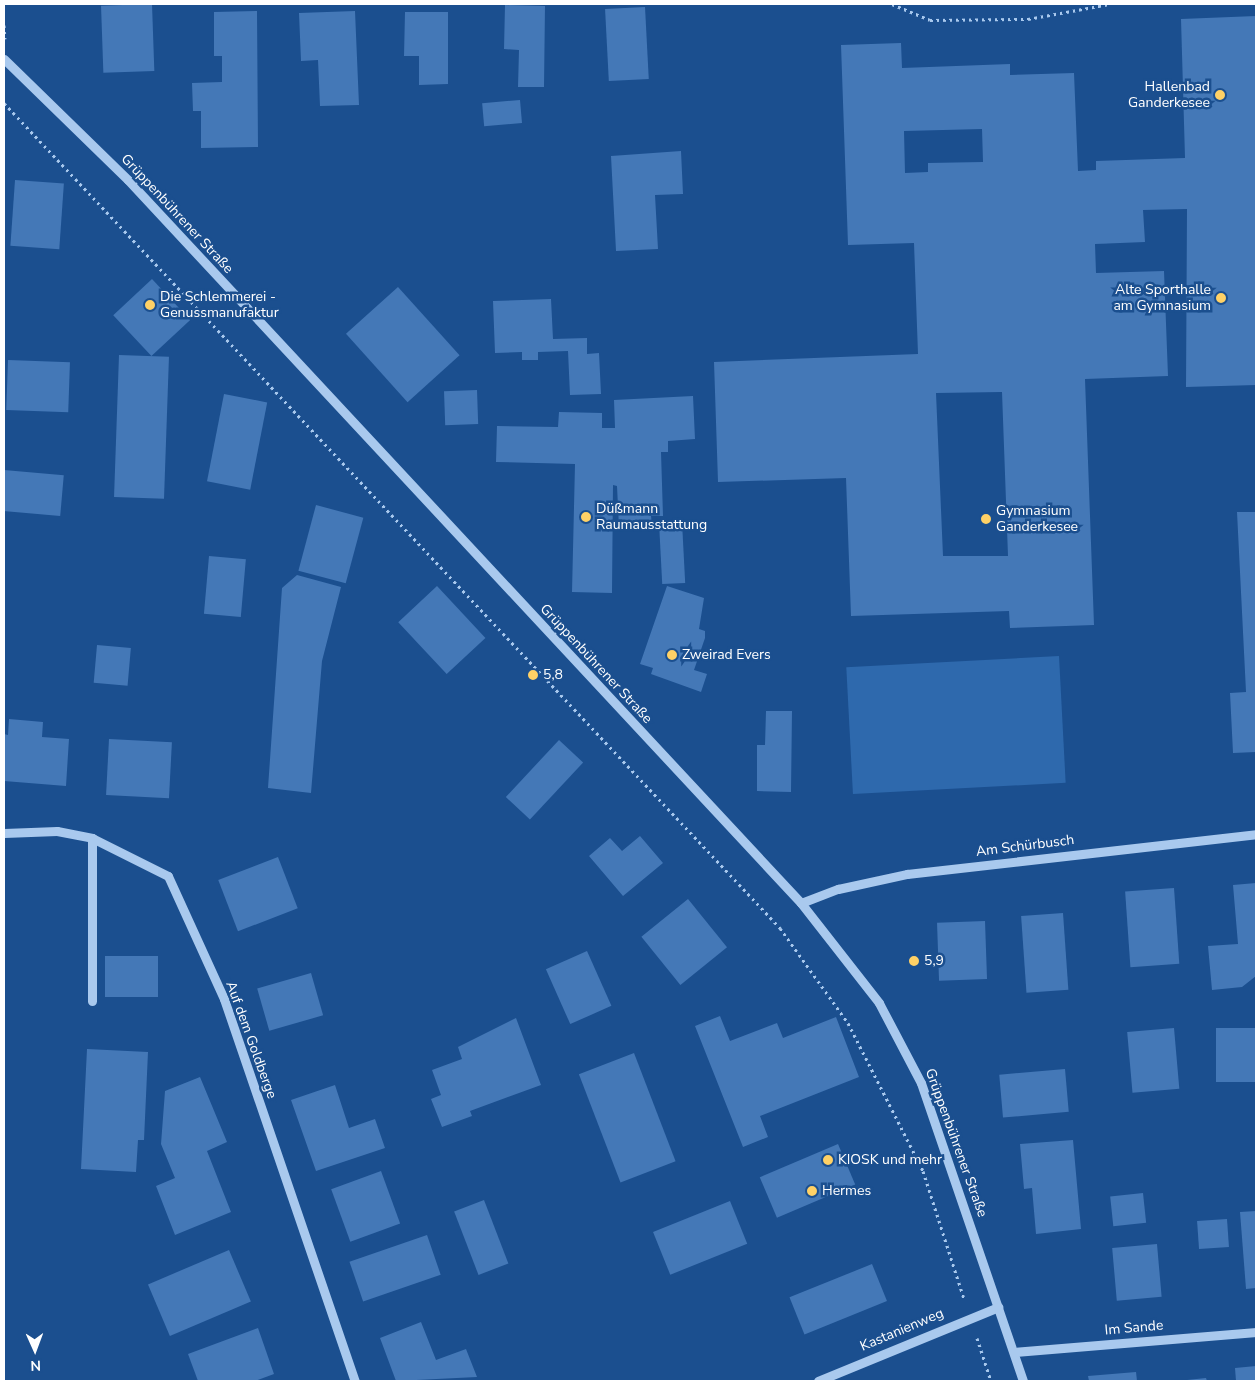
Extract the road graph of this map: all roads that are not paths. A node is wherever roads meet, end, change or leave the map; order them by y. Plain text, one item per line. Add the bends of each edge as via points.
1 (4, 59) edge
2 (4, 833) edge
3 (1256, 834) edge
4 (92, 838) junction
5 (800, 903) junction
6 (92, 1001) dead end
7 (998, 1307) junction
8 (1256, 1332) edge
9 (1014, 1352) junction
10 (355, 1381) edge
11 (818, 1381) edge
12 (1024, 1381) edge

1 - 5 street, Grüppenbührener Straße via 128,180
2 - 4 street, Auf dem Goldberge via 57,831
3 - 5 street, Am Schürbusch via 907,874 838,888
4 - 6 street
4 - 10 street, Auf dem Goldberge via 168,876 224,999
5 - 7 street, Grüppenbührener Straße via 879,1003 921,1083
7 - 9 street, Grüppenbührener Straße
7 - 11 street, Kastanienweg
8 - 9 street, Im Sande
9 - 12 street, Grüppenbührener Straße

